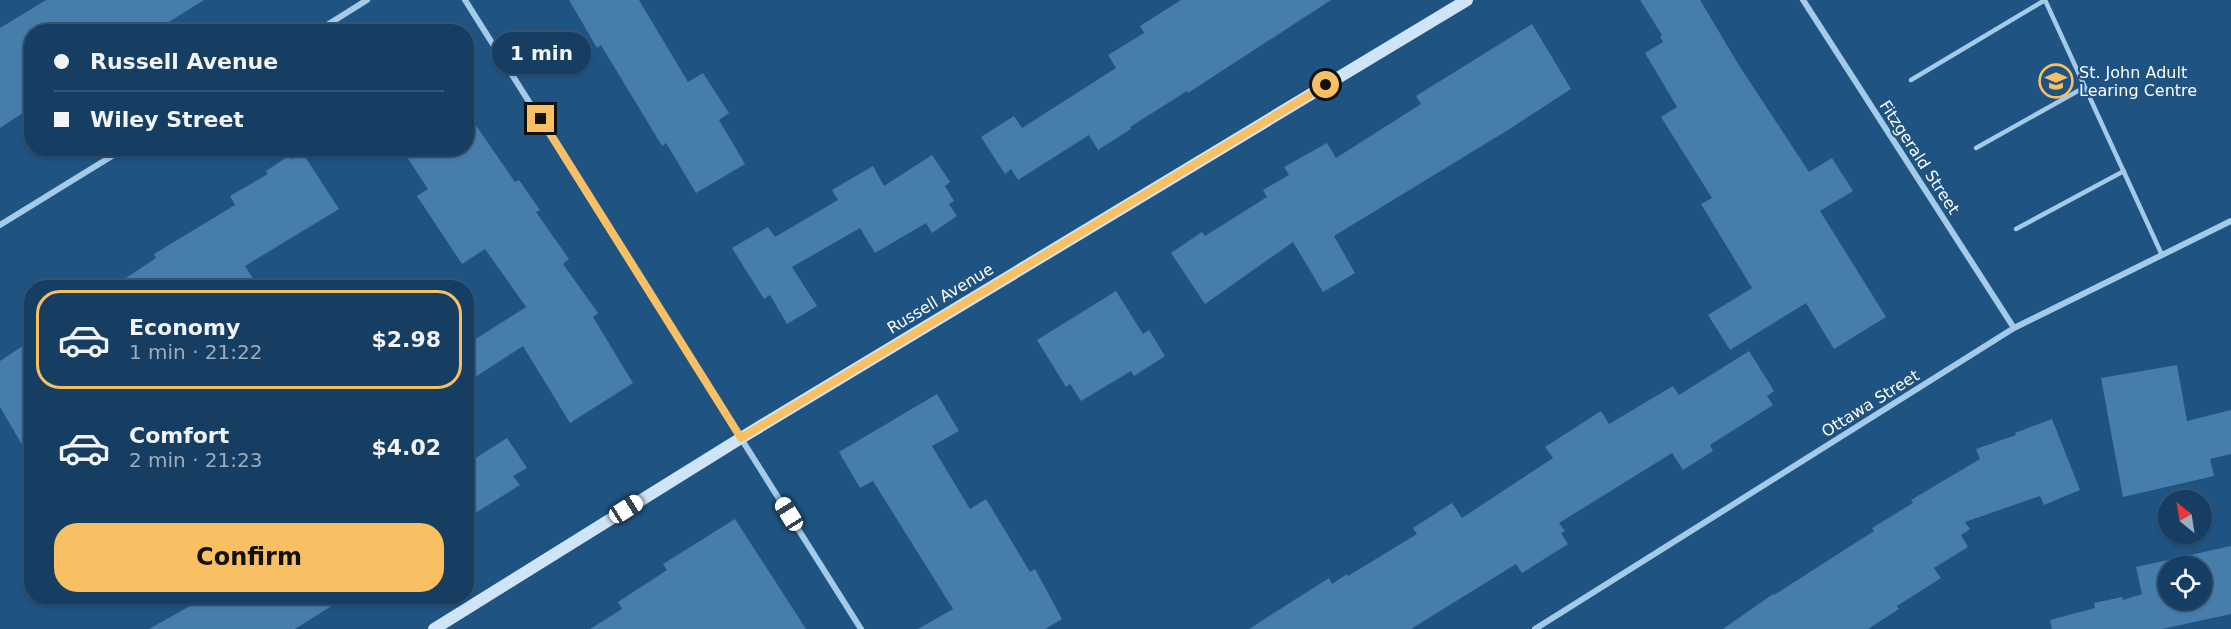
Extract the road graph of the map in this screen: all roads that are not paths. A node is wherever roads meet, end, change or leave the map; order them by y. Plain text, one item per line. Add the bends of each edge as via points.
1 (368, 0) edge
2 (465, 0) edge
3 (1467, 0) edge
4 (1803, 0) edge
5 (2045, 0) edge
6 (329, 24) edge
7 (1911, 80) dead end
8 (2085, 87) junction
9 (1976, 148) dead end
10 (112, 156) edge
11 (2124, 171) junction
12 (2231, 221) edge
13 (0, 225) edge
14 (2016, 229) dead end
15 (2162, 255) junction
16 (2014, 328) junction
17 (741, 438) junction
18 (434, 629) edge
19 (861, 629) edge
20 (1535, 629) edge

1 - 6 street
2 - 17 street
3 - 17 street, Russell Avenue
4 - 16 street, Fitzgerald Street
5 - 7 lane
5 - 8 lane
8 - 9 lane
8 - 11 lane
10 - 13 street
11 - 14 lane
11 - 15 lane
12 - 15 street, Ottawa Street
15 - 16 street, Ottawa Street
16 - 20 street, Ottawa Street
17 - 18 street, Russell Avenue
17 - 19 street

